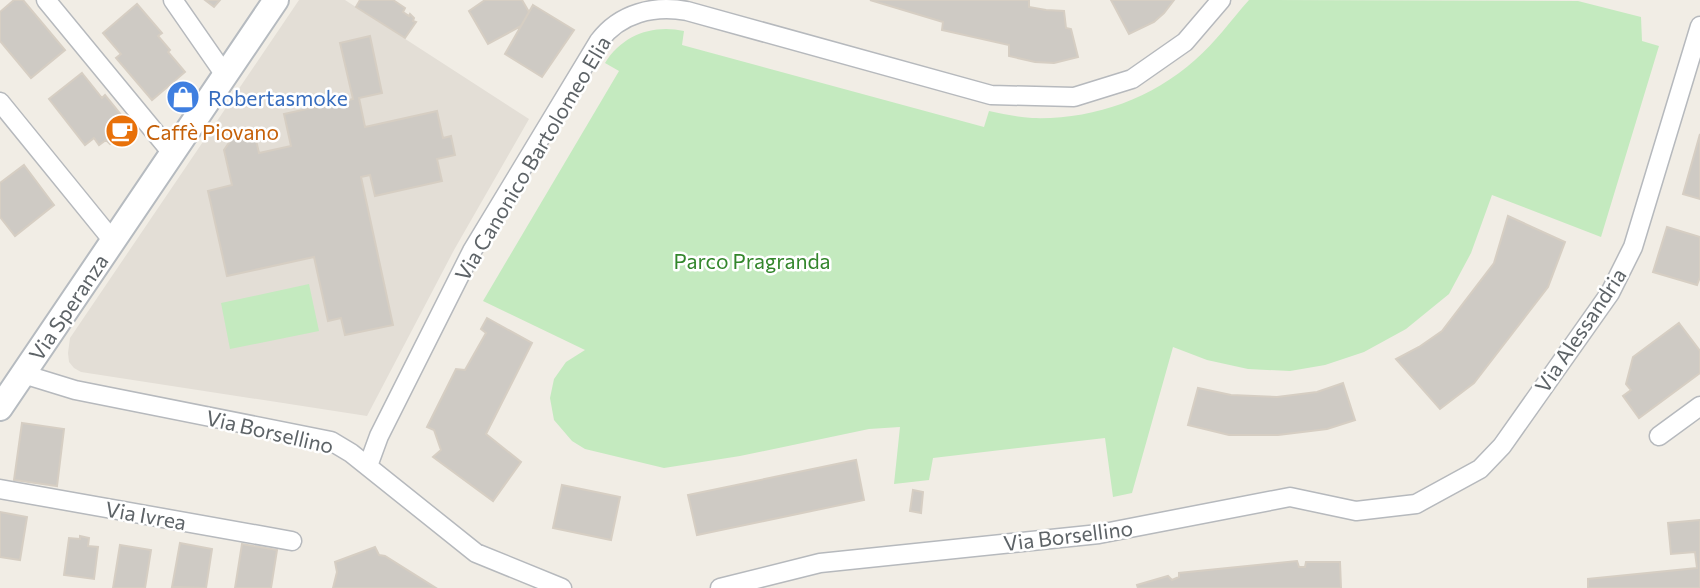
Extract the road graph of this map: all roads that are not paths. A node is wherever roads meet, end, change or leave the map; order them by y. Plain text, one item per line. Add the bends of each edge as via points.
1 (46, 0) edge
2 (173, 0) edge
3 (276, 0) edge
4 (1221, 0) edge
5 (636, 7) edge
6 (1700, 26) edge
7 (225, 75) junction
8 (0, 102) edge
9 (172, 153) junction
10 (113, 241) junction
11 (23, 374) junction
12 (1700, 405) edge
13 (0, 408) edge
14 (1659, 436) dead end
15 (368, 466) junction
16 (0, 489) edge
17 (1416, 504) joint
18 (292, 541) dead end
19 (562, 588) edge
20 (720, 588) edge

1 - 9 street
2 - 7 street
3 - 7 street, Via Speranza
4 - 5 street, Via Canonico Bartolomeo Elia via 1185,42 1132,79 1074,97 991,95 687,11
5 - 15 street, Via Canonico Bartolomeo Elia via 599,41 472,251
6 - 17 street, Via Alessandria via 1633,247 1610,293 1502,446 1480,469
7 - 9 street, Via Speranza
8 - 10 street, Via Speranza
9 - 10 street, Via Speranza
10 - 11 street, Via Speranza
11 - 13 street, Via Speranza
11 - 15 street, Via Borsellino via 75,390 331,441
12 - 14 street
15 - 19 street, Via Borsellino via 476,553
16 - 18 street, Via Ivrea
17 - 20 street, Via Borsellino via 1356,510 1290,497 1098,534 820,562

